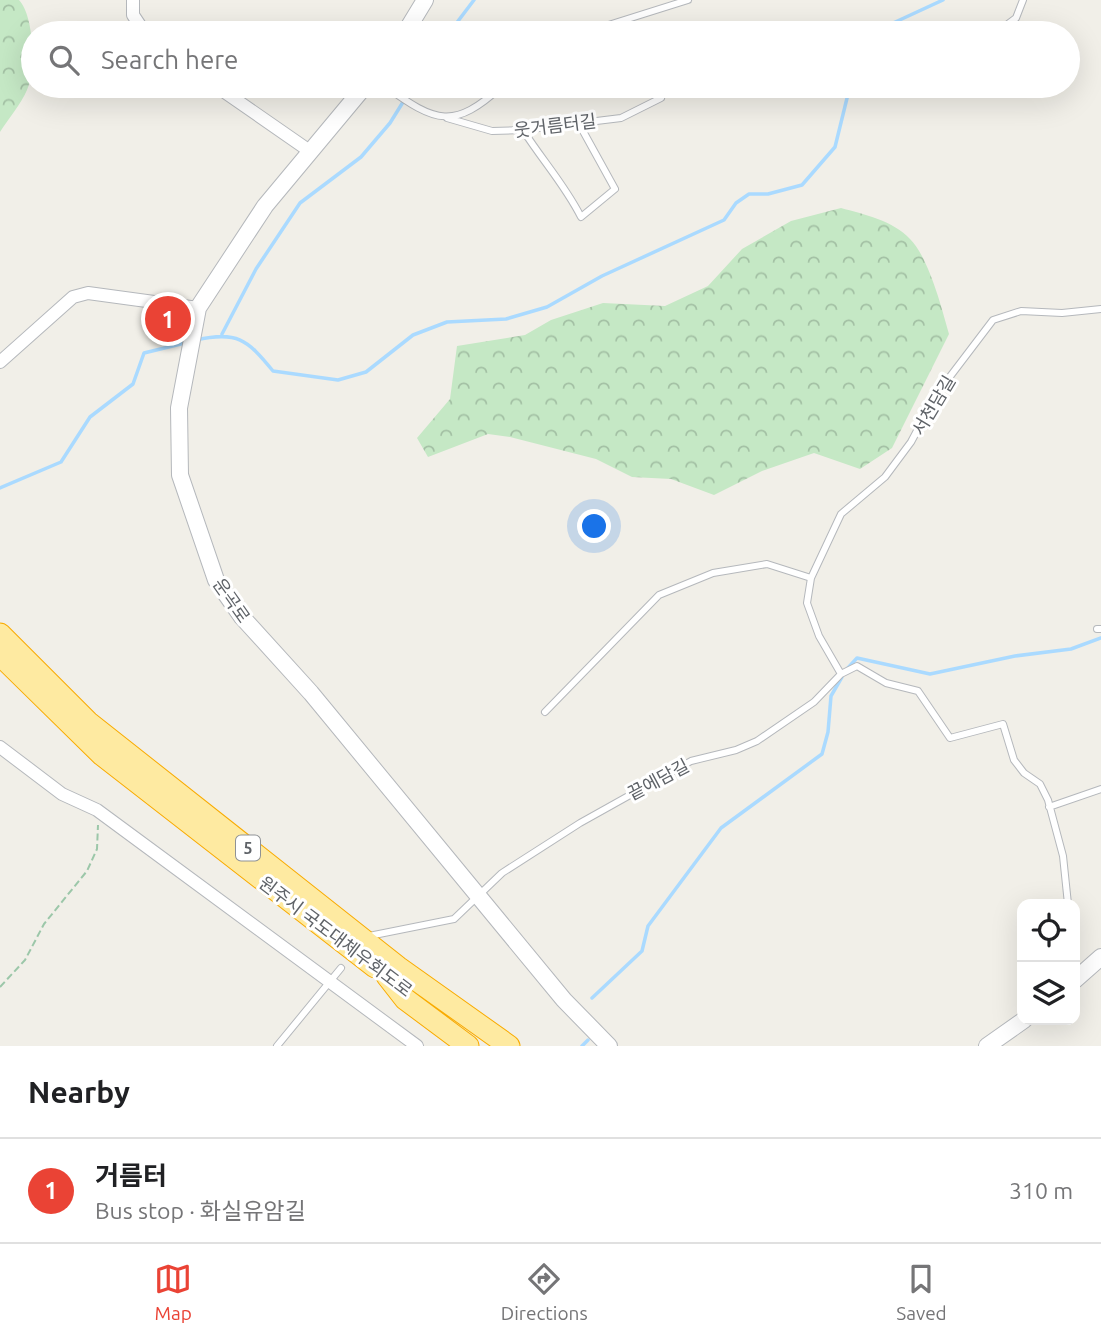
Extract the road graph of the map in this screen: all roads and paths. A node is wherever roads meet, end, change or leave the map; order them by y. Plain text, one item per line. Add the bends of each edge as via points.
1 (133, 0) edge
2 (425, 0) edge
3 (688, 0) edge
4 (1023, 0) edge
5 (137, 21) edge
6 (412, 21) edge
7 (621, 21) edge
8 (1012, 21) edge
9 (232, 98) edge
10 (355, 98) edge
11 (403, 98) edge
12 (488, 98) edge
13 (661, 98) dead end
14 (447, 117) junction
15 (578, 122) junction
16 (523, 130) junction
17 (311, 152) junction
18 (1101, 309) edge
19 (197, 312) junction
20 (0, 362) edge
21 (811, 578) junction
22 (0, 634) edge
23 (0, 655) edge
24 (842, 673) junction
25 (545, 712) dead end
26 (0, 747) edge
27 (1101, 789) edge
28 (1049, 807) junction
29 (97, 810) junction
30 (479, 896) junction
31 (1067, 899) edge
32 (369, 936) dead end
33 (1101, 957) edge
34 (341, 968) dead end
35 (393, 972) junction
36 (1080, 976) edge
37 (329, 984) junction
38 (0, 987) edge
39 (1017, 1025) edge
40 (277, 1046) edge
41 (417, 1046) edge
42 (468, 1046) edge
43 (486, 1046) edge
44 (509, 1046) edge
45 (525, 1046) edge
46 (609, 1046) edge
47 (987, 1046) edge

1 - 5 street
2 - 6 street
3 - 7 lane
4 - 8 lane
9 - 17 street
10 - 17 street, 운곡로
11 - 14 lane, 웃거름터길 via 420,110
12 - 14 lane via 477,108
13 - 15 lane, 웃거름터길 via 621,118
14 - 16 lane, 웃거름터길 via 492,131
15 - 16 lane, 웃거름터길
15 - 16 lane via 615,189 581,217 564,183
17 - 19 street, 운곡로 via 265,206
18 - 21 lane, 서천담길 via 1021,311 993,320 936,395 911,442 885,477 841,514
19 - 20 street via 88,293 73,297
19 - 30 street, 운곡로 via 179,408 180,475 216,580 242,617
21 - 24 lane via 807,603 818,636
21 - 25 lane via 767,564 713,573 659,596
22 - 35 highway, 5 via 88,722
23 - 35 highway, 원주시 국도대체우회도로 / 5 via 102,755
24 - 28 lane, 끝에담길 via 857,666 886,683 918,691 950,738 1003,723 1014,760 1040,784
24 - 30 lane, 끝에담길 via 825,693 779,728 736,750 691,761 652,780 502,873
26 - 29 street via 62,794
27 - 28 lane
28 - 31 lane, 끝에담길 via 1063,856
29 - 37 street
29 - 38 path via 97,849 87,871 44,925 25,960
30 - 32 lane, 끝에담길 via 454,919
30 - 46 street, 운곡로 via 564,1000
33 - 36 street
34 - 37 lane
35 - 42 highway via 405,999
35 - 43 highway, 원주시 국도대체우회도로 / 5
35 - 44 highway, 5
35 - 45 highway via 423,975
37 - 40 lane
37 - 41 street
39 - 47 street

